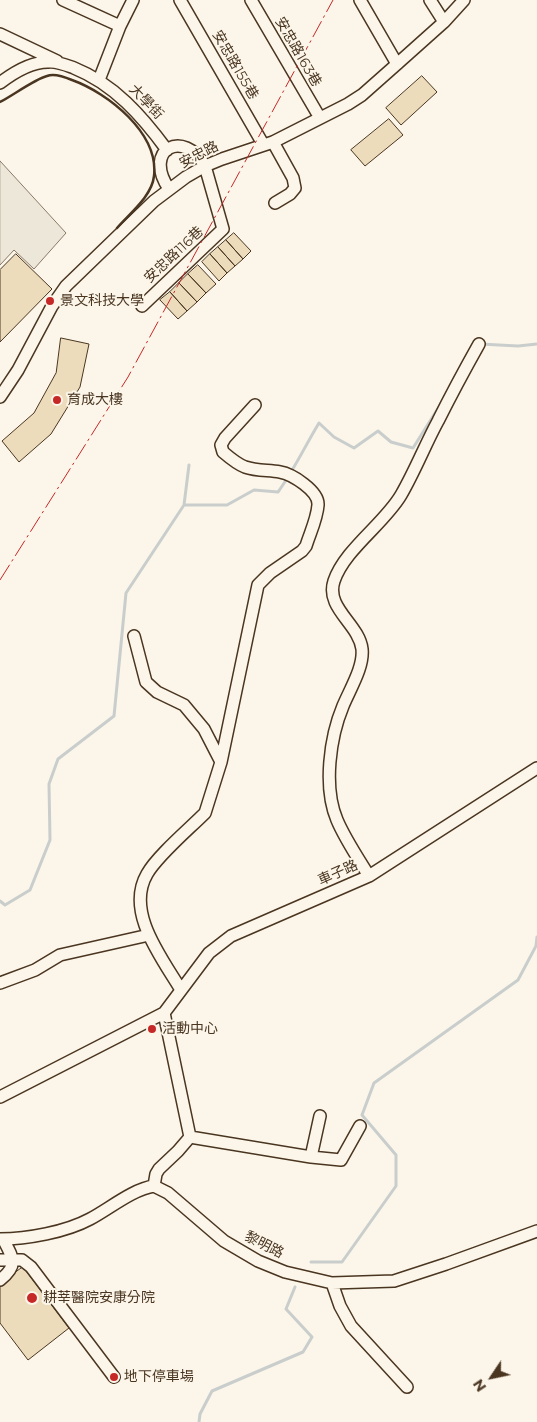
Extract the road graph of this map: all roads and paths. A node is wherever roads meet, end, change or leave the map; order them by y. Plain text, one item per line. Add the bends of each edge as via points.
1 (63, 0) edge
2 (133, 0) edge
3 (180, 0) edge
4 (251, 0) edge
5 (360, 0) edge
6 (430, 0) edge
7 (464, 0) edge
8 (444, 22) junction
9 (120, 26) junction
10 (0, 34) edge
11 (63, 64) junction
12 (397, 64) junction
13 (99, 80) junction
14 (0, 83) edge
15 (320, 118) junction
16 (268, 143) junction
17 (167, 150) junction
18 (205, 166) junction
19 (169, 189) junction
20 (275, 203) dead end
21 (142, 306) dead end
22 (478, 344) dead end
23 (0, 398) edge
24 (255, 405) dead end
25 (134, 636) dead end
26 (220, 762) junction
27 (537, 768) edge
28 (368, 876) junction
29 (149, 935) junction
30 (0, 983) edge
31 (181, 990) junction
32 (164, 1013) junction
33 (0, 1097) edge
34 (320, 1116) dead end
35 (360, 1126) dead end
36 (190, 1137) junction
37 (311, 1157) junction
38 (154, 1186) junction
39 (537, 1231) edge
40 (1, 1239) edge
41 (13, 1259) junction
42 (0, 1260) edge
43 (0, 1280) edge
44 (332, 1283) junction
45 (114, 1377) dead end
46 (407, 1386) dead end

1 - 9 street
2 - 9 street
3 - 16 street, 安忠路155巷
4 - 15 street, 安忠路163巷
5 - 12 street
6 - 8 street
7 - 8 street, 安忠路
8 - 12 street, 安忠路
9 - 13 street
10 - 11 street
11 - 13 street, 大學街
11 - 14 street, 大學街 via 35,64
12 - 15 street, 安忠路 via 362,95
13 - 17 street, 大學街 via 133,109
15 - 16 street, 安忠路
16 - 18 street, 安忠路
16 - 20 street, 安忠路155巷 via 293,178 295,188
17 - 18 street via 185,146 197,154
17 - 19 street via 159,166
18 - 19 street, 安忠路
18 - 21 street, 安忠路116巷 via 223,229
19 - 23 street, 安忠路 via 66,286
22 - 28 street via 400,497 341,567 334,583 333,596 339,610 356,631 362,648 360,665 335,725 329,766 332,798 337,819
24 - 26 street via 225,438 223,452 245,467 280,472 293,478 314,493 318,504 306,546 258,585
25 - 26 street via 146,682 184,705 204,729
26 - 29 street via 205,813 146,875 140,906
27 - 28 street, 車子路
28 - 31 street, 車子路 via 231,936 209,953
29 - 30 street via 60,955 35,970
29 - 31 street
31 - 32 street, 車子路
32 - 33 street, 車子路
32 - 36 street
34 - 37 street
35 - 37 street via 341,1160
36 - 37 street
36 - 38 street via 156,1174
38 - 40 street via 140,1190 88,1221 42,1234
38 - 44 street, 黎明路 via 168,1193 224,1241 258,1261 285,1272
39 - 44 street, 黎明路 via 394,1281
40 - 41 street
41 - 42 street
41 - 43 street via 12,1270
41 - 45 street via 31,1266
44 - 46 street via 351,1326

